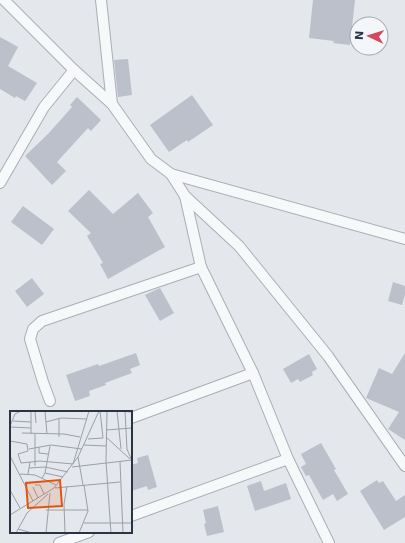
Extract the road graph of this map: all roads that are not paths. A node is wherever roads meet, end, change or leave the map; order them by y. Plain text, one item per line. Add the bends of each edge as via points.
1 (4, 0) edge
2 (101, 0) edge
3 (74, 70) junction
4 (112, 104) junction
5 (171, 174) junction
6 (0, 183) edge
7 (186, 196) junction
8 (405, 238) edge
9 (201, 267) junction
10 (253, 373) junction
11 (50, 401) dead end
12 (132, 418) edge
13 (288, 459) junction
14 (405, 466) edge
15 (132, 516) edge
16 (86, 533) edge
17 (59, 543) edge
18 (329, 543) edge

1 - 3 street
2 - 4 street
3 - 4 street
3 - 6 street via 44,107
4 - 5 street via 151,159
5 - 7 street
5 - 8 street
7 - 9 street
7 - 14 street via 244,252 328,356
9 - 10 street
9 - 11 street via 42,321 33,329 30,339
10 - 12 street
10 - 13 street
13 - 15 street
13 - 18 street
16 - 17 street

